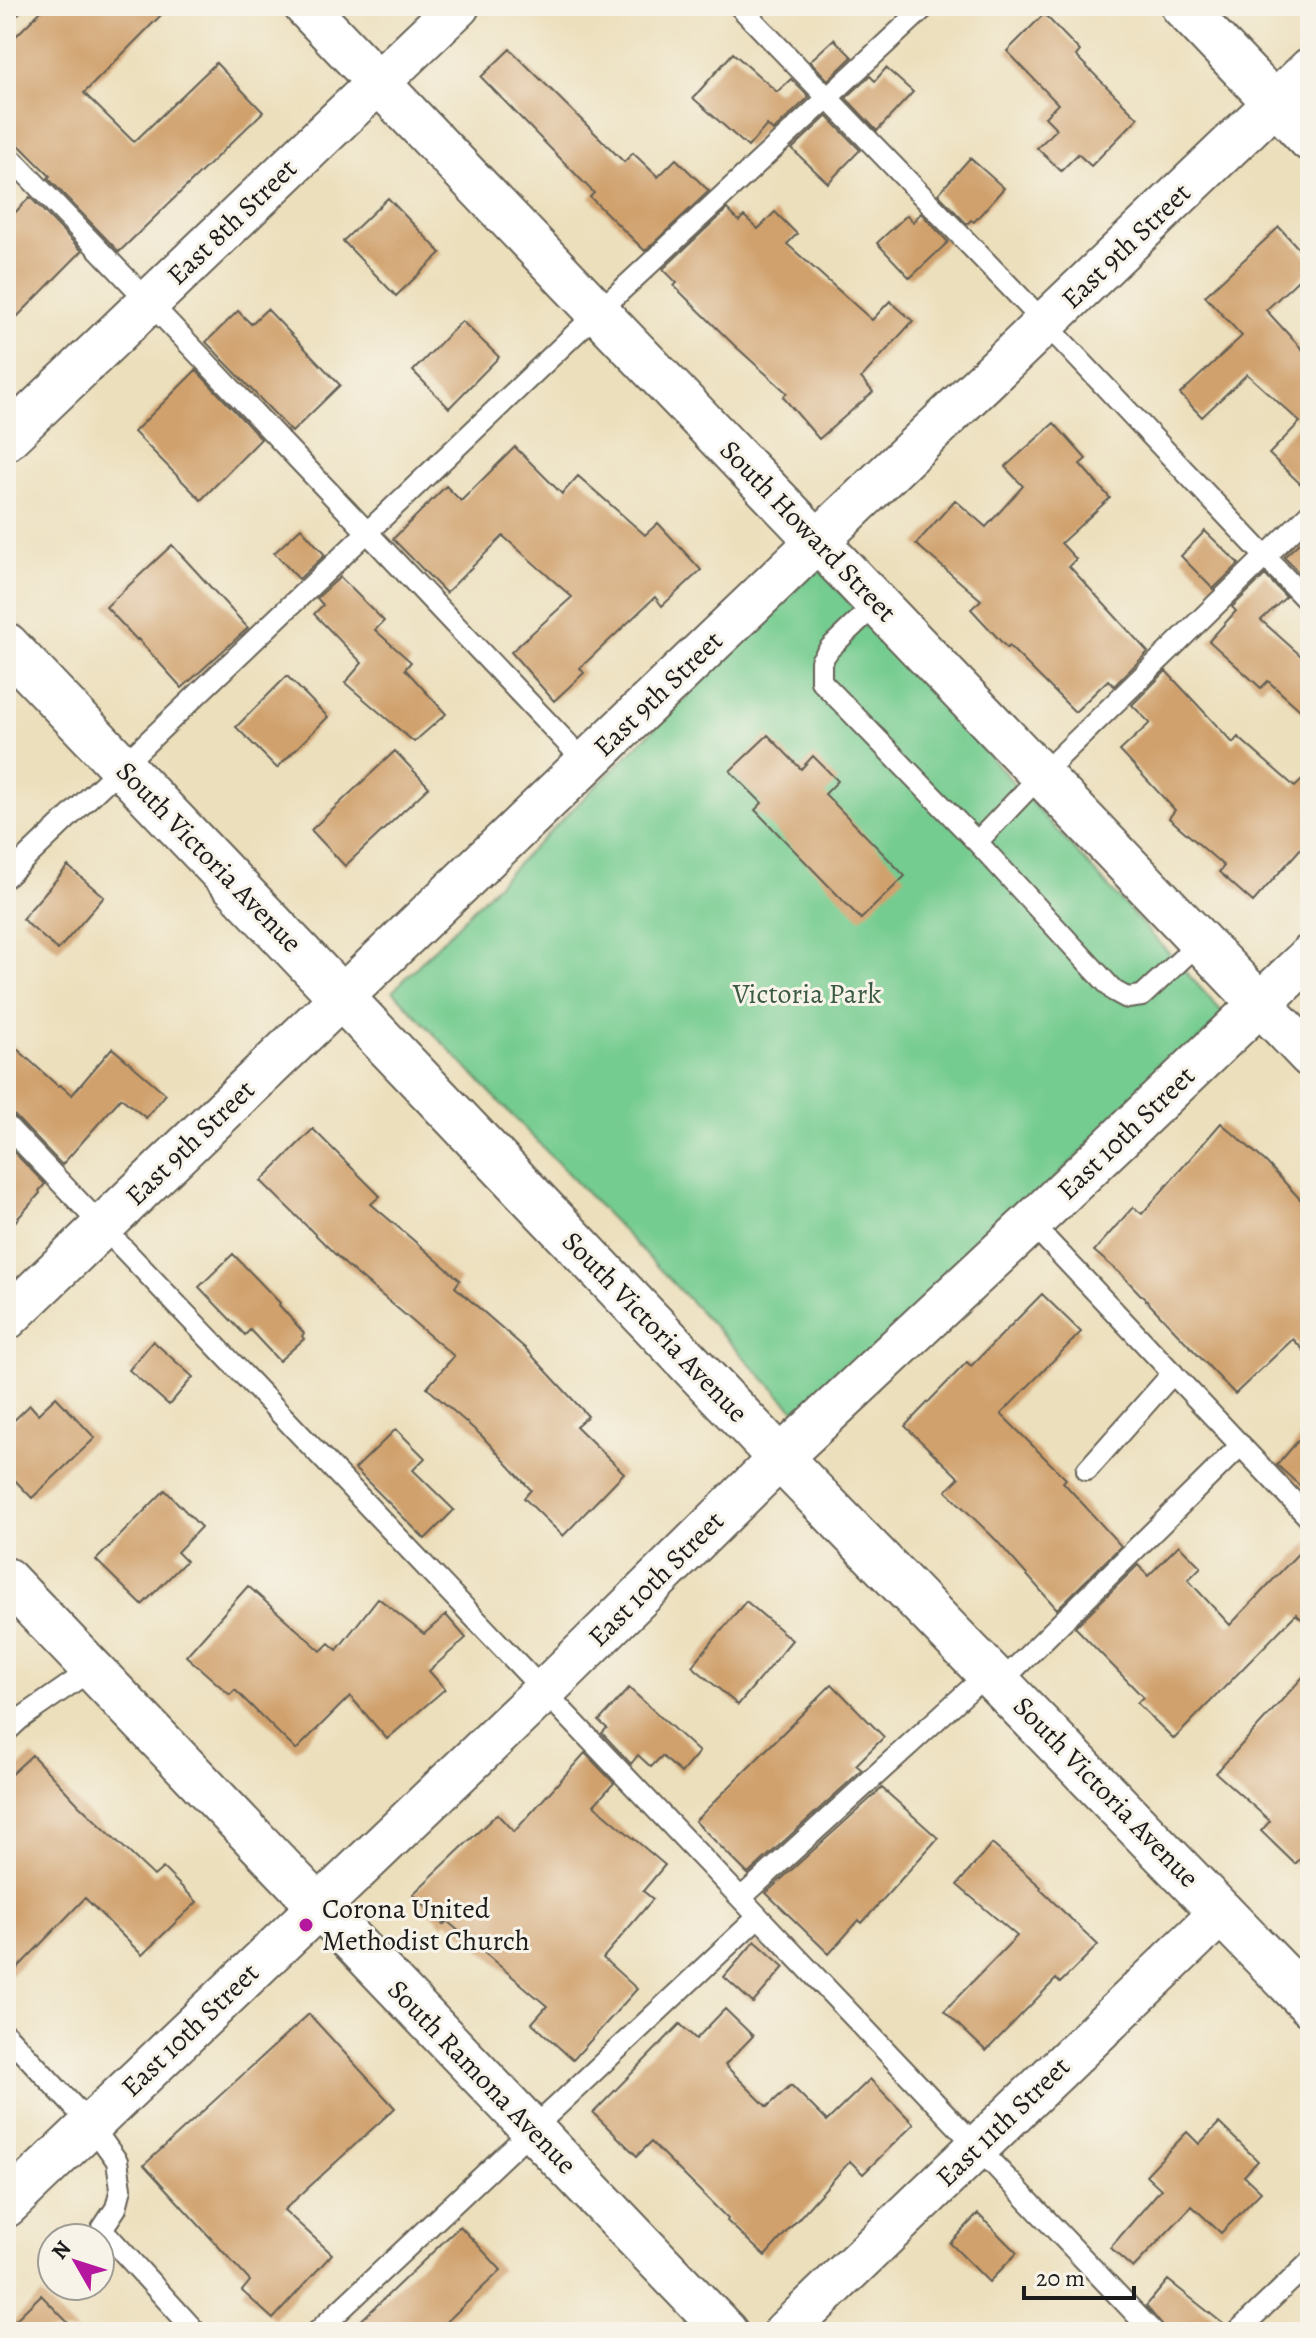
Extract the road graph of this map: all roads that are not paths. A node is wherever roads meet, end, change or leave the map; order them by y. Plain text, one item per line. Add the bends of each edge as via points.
1 (11, 6) edge
2 (305, 6) edge
3 (458, 6) edge
4 (739, 6) edge
5 (926, 6) edge
6 (1182, 6) edge
7 (6, 11) edge
8 (1310, 69) edge
9 (378, 82) junction
10 (828, 98) junction
11 (1275, 103) junction
12 (1310, 140) edge
13 (6, 153) edge
14 (149, 302) junction
15 (598, 312) junction
16 (1045, 323) junction
17 (6, 439) edge
18 (1310, 513) edge
19 (367, 533) junction
20 (817, 541) junction
21 (1264, 556) junction
22 (877, 603) junction
23 (1310, 604) edge
24 (6, 645) edge
25 (586, 763) junction
26 (123, 766) junction
27 (1041, 775) junction
28 (977, 842) junction
29 (6, 877) edge
30 (1200, 942) junction
31 (1310, 956) edge
32 (341, 997) junction
33 (1260, 1004) junction
34 (1310, 1056) edge
35 (6, 1125) edge
36 (1031, 1223) junction
37 (103, 1227) junction
38 (6, 1319) edge
39 (1173, 1373) junction
40 (1241, 1445) junction
41 (780, 1458) junction
42 (1087, 1470) dead end
43 (1310, 1519) edge
44 (6, 1579) edge
45 (92, 1669) junction
46 (994, 1677) junction
47 (544, 1691) junction
48 (6, 1732) edge
49 (741, 1898) junction
50 (319, 1906) junction
51 (1222, 1912) junction
52 (758, 1917) junction
53 (1310, 2004) edge
54 (6, 2034) edge
55 (91, 2125) junction
56 (533, 2130) junction
57 (977, 2147) junction
58 (6, 2206) edge
59 (1310, 2262) edge
60 (196, 2332) edge
61 (317, 2332) edge
62 (726, 2332) edge
63 (785, 2332) edge
64 (1153, 2332) edge
65 (1237, 2332) edge

1 - 7 lane
2 - 9 street, South Howard Street
3 - 9 street, East 8th Street
4 - 10 lane
5 - 10 lane
6 - 11 street
8 - 11 street, East 9th Street
9 - 14 street, East 8th Street
9 - 15 street, South Howard Street
10 - 15 lane
10 - 16 lane
11 - 12 street
11 - 16 street, East 9th Street
13 - 14 lane
14 - 17 street, East 8th Street
14 - 19 lane
15 - 19 lane
15 - 20 street, South Howard Street
16 - 20 street, East 9th Street
16 - 21 lane
18 - 21 lane
19 - 25 lane
19 - 26 lane
20 - 22 street, South Howard Street
20 - 25 street, East 9th Street
21 - 23 lane
21 - 27 lane
22 - 27 street, South Howard Street
22 - 28 lane via 830,648 821,661 821,681
24 - 26 street, South Victoria Avenue
25 - 32 street, East 9th Street
26 - 29 lane
26 - 32 street, South Victoria Avenue
27 - 28 lane
27 - 30 street, South Howard Street
28 - 30 lane via 1114,991 1127,998 1142,996
30 - 33 street, South Howard Street
31 - 33 street, East 10th Street
32 - 37 street, East 9th Street
32 - 41 street, South Victoria Avenue
33 - 34 street, South Howard Street
33 - 36 street, East 10th Street
35 - 37 lane
36 - 39 lane
36 - 41 street, East 10th Street
37 - 38 street, East 9th Street
37 - 47 lane
39 - 40 lane
39 - 42 lane
40 - 43 lane
40 - 46 lane
41 - 46 street, South Victoria Avenue
41 - 47 street, East 10th Street
44 - 45 street, South Ramona Avenue
45 - 48 lane
45 - 50 street, South Ramona Avenue
46 - 49 lane
46 - 51 street, South Victoria Avenue
47 - 49 lane
47 - 50 street, East 10th Street
49 - 52 lane
50 - 55 street, East 10th Street
50 - 56 street, South Ramona Avenue
51 - 53 street, South Victoria Avenue
51 - 57 street, East 11th Street
52 - 56 lane
52 - 57 lane
54 - 55 lane
55 - 58 street, East 10th Street
55 - 60 lane via 117,2161 121,2188 102,2229
56 - 61 lane
56 - 62 street, South Ramona Avenue
57 - 63 street, East 11th Street
57 - 64 lane
59 - 65 lane

